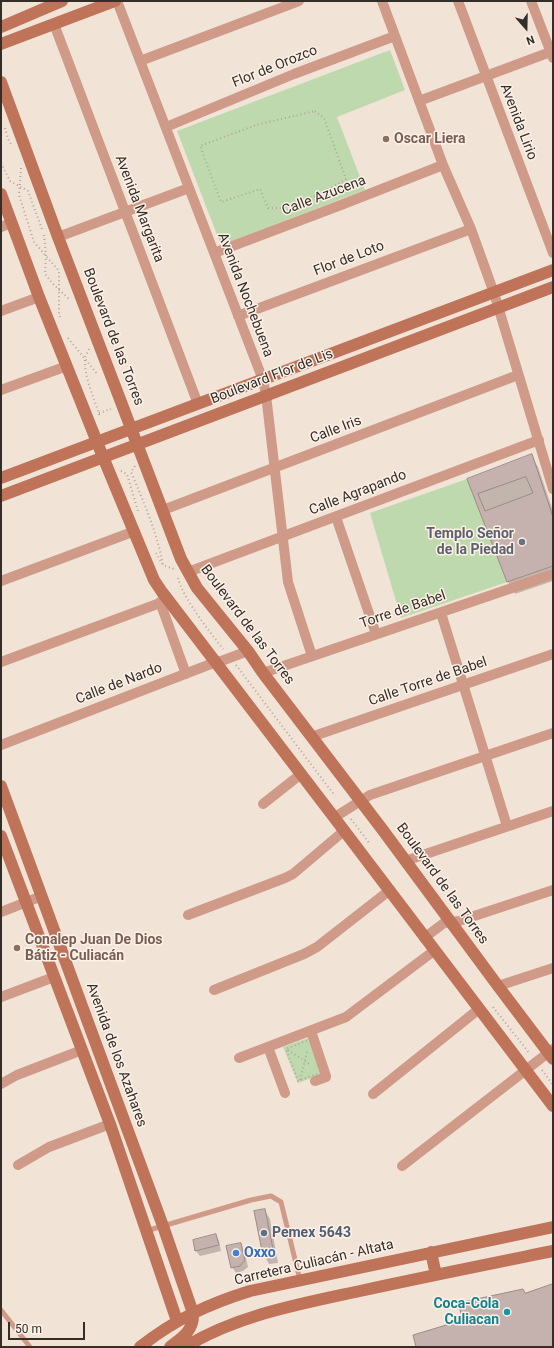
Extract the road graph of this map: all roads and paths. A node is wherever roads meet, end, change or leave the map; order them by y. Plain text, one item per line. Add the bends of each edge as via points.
1 (62, 1) edge
2 (116, 1) edge
3 (299, 1) edge
4 (382, 1) edge
5 (458, 1) edge
6 (531, 1) edge
7 (47, 4) edge
8 (54, 24) junction
9 (1, 27) edge
10 (395, 36) junction
11 (1, 44) edge
12 (552, 54) edge
13 (140, 61) junction
14 (485, 76) junction
15 (2, 85) edge
16 (420, 101) junction
17 (5, 126) dead end
18 (166, 127) junction
19 (15, 149) dead end
20 (1, 163) edge
21 (443, 165) junction
22 (21, 166) dead end
23 (20, 186) junction
24 (189, 188) junction
25 (1, 194) edge
26 (218, 196) joint
27 (126, 212) junction
28 (6, 225) edge
29 (471, 229) junction
30 (58, 238) junction
31 (214, 253) junction
32 (553, 253) edge
33 (46, 256) junction
34 (553, 270) edge
35 (553, 287) edge
36 (60, 291) junction
37 (494, 293) junction
38 (39, 296) junction
39 (72, 301) dead end
40 (498, 307) junction
41 (1, 311) edge
42 (238, 316) junction
43 (61, 320) dead end
44 (67, 338) dead end
45 (90, 347) dead end
46 (85, 358) junction
47 (67, 366) junction
48 (518, 375) junction
49 (100, 377) dead end
50 (262, 380) junction
51 (1, 390) edge
52 (266, 395) junction
53 (110, 403) dead end
54 (198, 404) junction
55 (99, 414) junction
56 (98, 418) dead end
57 (132, 429) junction
58 (539, 440) junction
59 (96, 442) junction
60 (137, 444) junction
61 (103, 457) junction
62 (119, 468) dead end
63 (275, 468) junction
64 (1, 478) edge
65 (553, 489) edge
66 (1, 496) edge
67 (163, 510) junction
68 (140, 516) dead end
69 (336, 516) junction
70 (135, 532) junction
71 (283, 537) junction
72 (155, 551) dead end
73 (163, 565) dead end
74 (188, 572) junction
75 (553, 574) edge
76 (1, 581) edge
77 (164, 601) junction
78 (441, 612) junction
79 (376, 634) junction
80 (248, 651) junction
81 (553, 654) edge
82 (312, 656) junction
83 (230, 658) junction
84 (1, 662) edge
85 (216, 662) junction
86 (263, 673) junction
87 (186, 674) junction
88 (463, 685) junction
89 (553, 732) edge
90 (312, 737) junction
91 (1, 745) edge
92 (485, 756) junction
93 (302, 774) junction
94 (1, 786) edge
95 (335, 796) dead end
96 (360, 800) junction
97 (263, 804) dead end
98 (553, 811) edge
99 (335, 817) junction
100 (508, 826) junction
101 (345, 830) junction
102 (1, 836) edge
103 (405, 861) junction
104 (390, 890) junction
105 (553, 890) edge
106 (42, 896) junction
107 (26, 902) junction
108 (1, 912) edge
109 (188, 916) dead end
110 (450, 922) junction
111 (424, 938) junction
112 (434, 950) junction
113 (553, 968) edge
114 (54, 977) junction
115 (498, 986) junction
116 (214, 990) dead end
117 (1, 996) edge
118 (479, 1009) junction
119 (311, 1035) junction
120 (268, 1047) junction
121 (286, 1049) junction
122 (82, 1050) junction
123 (551, 1054) edge
124 (239, 1058) dead end
125 (305, 1061) junction
126 (539, 1066) dead end
127 (526, 1070) junction
128 (322, 1072) junction
129 (300, 1080) junction
130 (315, 1081) dead end
131 (1, 1084) edge
132 (553, 1085) edge
133 (285, 1093) dead end
134 (373, 1094) dead end
135 (553, 1106) edge
136 (110, 1124) junction
137 (18, 1165) dead end
138 (402, 1166) dead end
139 (163, 1226) junction
140 (553, 1227) edge
141 (146, 1231) junction
142 (553, 1251) edge
143 (431, 1252) junction
144 (436, 1275) junction
145 (300, 1280) junction
146 (1, 1310) edge
147 (193, 1312) junction
148 (177, 1321) junction
149 (30, 1347) edge
150 (140, 1347) edge
151 (170, 1347) edge
152 (185, 1347) edge

1 - 7 street
2 - 8 street
2 - 13 street, Avenida Nochebuena
3 - 13 street
4 - 10 street
5 - 14 street, Avenida Lirio
6 - 12 street
7 - 9 street
8 - 11 street
8 - 27 street, Avenida Margarita
10 - 16 street
10 - 18 street, Flor de Orozco
12 - 14 street
13 - 18 street, Avenida Nochebuena
14 - 16 street
14 - 32 street, Avenida Lirio
15 - 30 street, Boulevard de las Torres
16 - 21 street
17 - 19 path via 8,139
18 - 24 street, Avenida Nochebuena
20 - 23 path via 10,180
21 - 29 street
21 - 31 street, Calle Azucena
22 - 23 path
23 - 33 path via 19,196 34,242
23 - 33 path via 28,191 45,235
24 - 27 street
24 - 31 street, Avenida Nochebuena
25 - 28 street
26 - 26 path via 220,202 260,189 268,208 284,208 322,193 346,179 324,118 315,110 256,125 200,146
27 - 30 street
27 - 54 street, Avenida Margarita
28 - 38 street
29 - 37 street
29 - 42 street, Flor de Loto
30 - 57 street, Boulevard de las Torres
31 - 42 street, Avenida Nochebuena
33 - 36 path via 59,271
33 - 36 path via 45,274
34 - 37 street, Boulevard Flor de Lis
35 - 40 street, Boulevard Flor de Lis
36 - 39 path
36 - 43 path
37 - 40 street
37 - 50 street, Boulevard Flor de Lis
38 - 41 street
38 - 47 street
40 - 48 street
40 - 52 street, Boulevard Flor de Lis
42 - 50 street, Avenida Nochebuena
44 - 46 path
45 - 46 path
46 - 49 path
46 - 55 path via 92,397
47 - 51 street
47 - 59 street
48 - 58 street
48 - 63 street, Calle Iris
50 - 52 street, Avenida Nochebuena
50 - 54 street, Boulevard Flor de Lis
52 - 60 street, Boulevard Flor de Lis
52 - 63 street, Avenida Nochebuena
53 - 55 path via 111,409
54 - 57 street, Boulevard Flor de Lis
55 - 56 path
57 - 59 street, Boulevard Flor de Lis
57 - 60 street, Boulevard de las Torres
58 - 65 street
58 - 69 street, Calle Agrapando
59 - 61 street
59 - 64 street, Boulevard Flor de Lis
60 - 61 street, Boulevard Flor de Lis
60 - 67 street, Boulevard de las Torres
61 - 66 street, Boulevard Flor de Lis
61 - 70 street
62 - 68 path via 127,474
63 - 67 street, Calle Iris
63 - 71 street, Avenida Nochebuena
67 - 74 street, Boulevard de las Torres
69 - 71 street, Calle Agrapando
69 - 79 street
70 - 76 street
70 - 77 street via 147,566
71 - 74 street, Calle Agrapando
71 - 82 street, Avenida Nochebuena via 290,591
72 - 73 path
74 - 80 street, Boulevard de las Torres via 197,588
75 - 78 street, Torre de Babel
77 - 84 street
77 - 85 street
77 - 87 street
78 - 79 street, Torre de Babel
78 - 88 street
79 - 82 street, Torre de Babel
80 - 83 street, Calle de Nardo
80 - 86 street, Boulevard de las Torres
81 - 88 street, Calle Torre de Babel
82 - 86 street, Torre de Babel
83 - 85 street, Calle de Nardo
83 - 95 path
85 - 87 street, Calle de Nardo
85 - 93 street
86 - 90 street, Boulevard de las Torres
87 - 91 street, Calle de Nardo
88 - 90 street, Calle Torre de Babel
88 - 92 street
89 - 92 street
90 - 96 street, Boulevard de las Torres
92 - 96 street
92 - 100 street
93 - 97 street
93 - 99 street
94 - 106 street, Avenida de los Azahares
96 - 99 street
96 - 103 street, Boulevard de las Torres
98 - 100 street
99 - 101 street
100 - 103 street
101 - 104 street
101 - 109 street via 293,874
102 - 107 street
103 - 110 street, Boulevard de las Torres
104 - 111 street
104 - 116 street via 317,947
105 - 110 street
106 - 107 street
106 - 139 street, Avenida de los Azahares
107 - 108 street
107 - 114 street
110 - 111 street via 444,923
110 - 115 street, Boulevard de las Torres
111 - 112 street
112 - 118 street
112 - 119 street via 350,1015
113 - 115 street
114 - 117 street
114 - 122 street
115 - 123 street, Boulevard de las Torres
118 - 127 street
118 - 134 street
119 - 120 street
119 - 121 path
119 - 125 path
119 - 128 path
119 - 130 street via 326,1076
120 - 124 street
120 - 133 street
121 - 125 path
121 - 129 path via 298,1081
122 - 131 street via 17,1075
122 - 136 street
123 - 127 street
125 - 128 path
125 - 129 path
126 - 132 path
127 - 135 street
127 - 138 street
128 - 129 path
136 - 137 street via 49,1147
136 - 141 street
139 - 141 lane
139 - 145 lane via 271,1196 281,1202
139 - 147 street, Avenida de los Azahares
140 - 143 street, Carretera Culiacán - Altata
141 - 148 street
142 - 144 street
143 - 144 street
143 - 145 street, Carretera Culiacán - Altata
144 - 152 street via 262,1314 216,1330
145 - 147 street, Carretera Culiacán - Altata via 250,1291
146 - 149 lane
147 - 148 street, Carretera Culiacán - Altata
147 - 151 street via 189,1331
148 - 150 street, Carretera Culiacán - Altata

